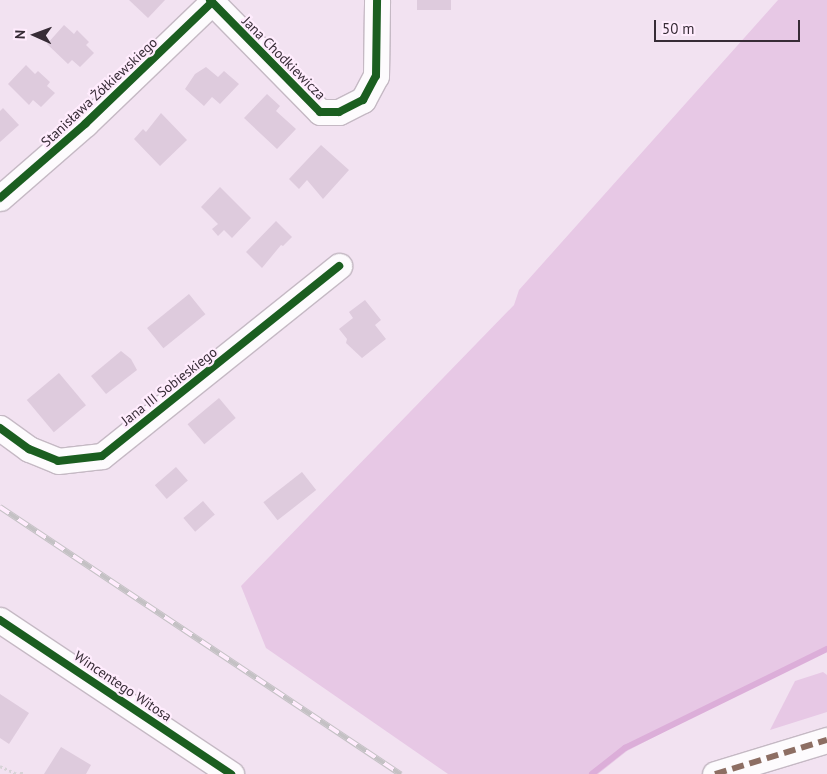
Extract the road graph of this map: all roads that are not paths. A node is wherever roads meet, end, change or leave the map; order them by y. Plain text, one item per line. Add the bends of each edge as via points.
1 (377, 0) edge
2 (211, 1) edge
3 (0, 198) edge
4 (339, 266) dead end
5 (0, 428) edge
6 (0, 620) edge
7 (827, 740) edge
8 (231, 774) edge
9 (715, 774) edge

1 - 2 street, Jana Chodkiewicza via 376,76 363,100 339,112 320,112
2 - 3 street, Stanisława Żółkiewskiego via 86,124
4 - 5 street, Jana III Sobieskiego via 102,456 58,461 29,450
6 - 8 street, Wincentego Witosa
7 - 9 street

